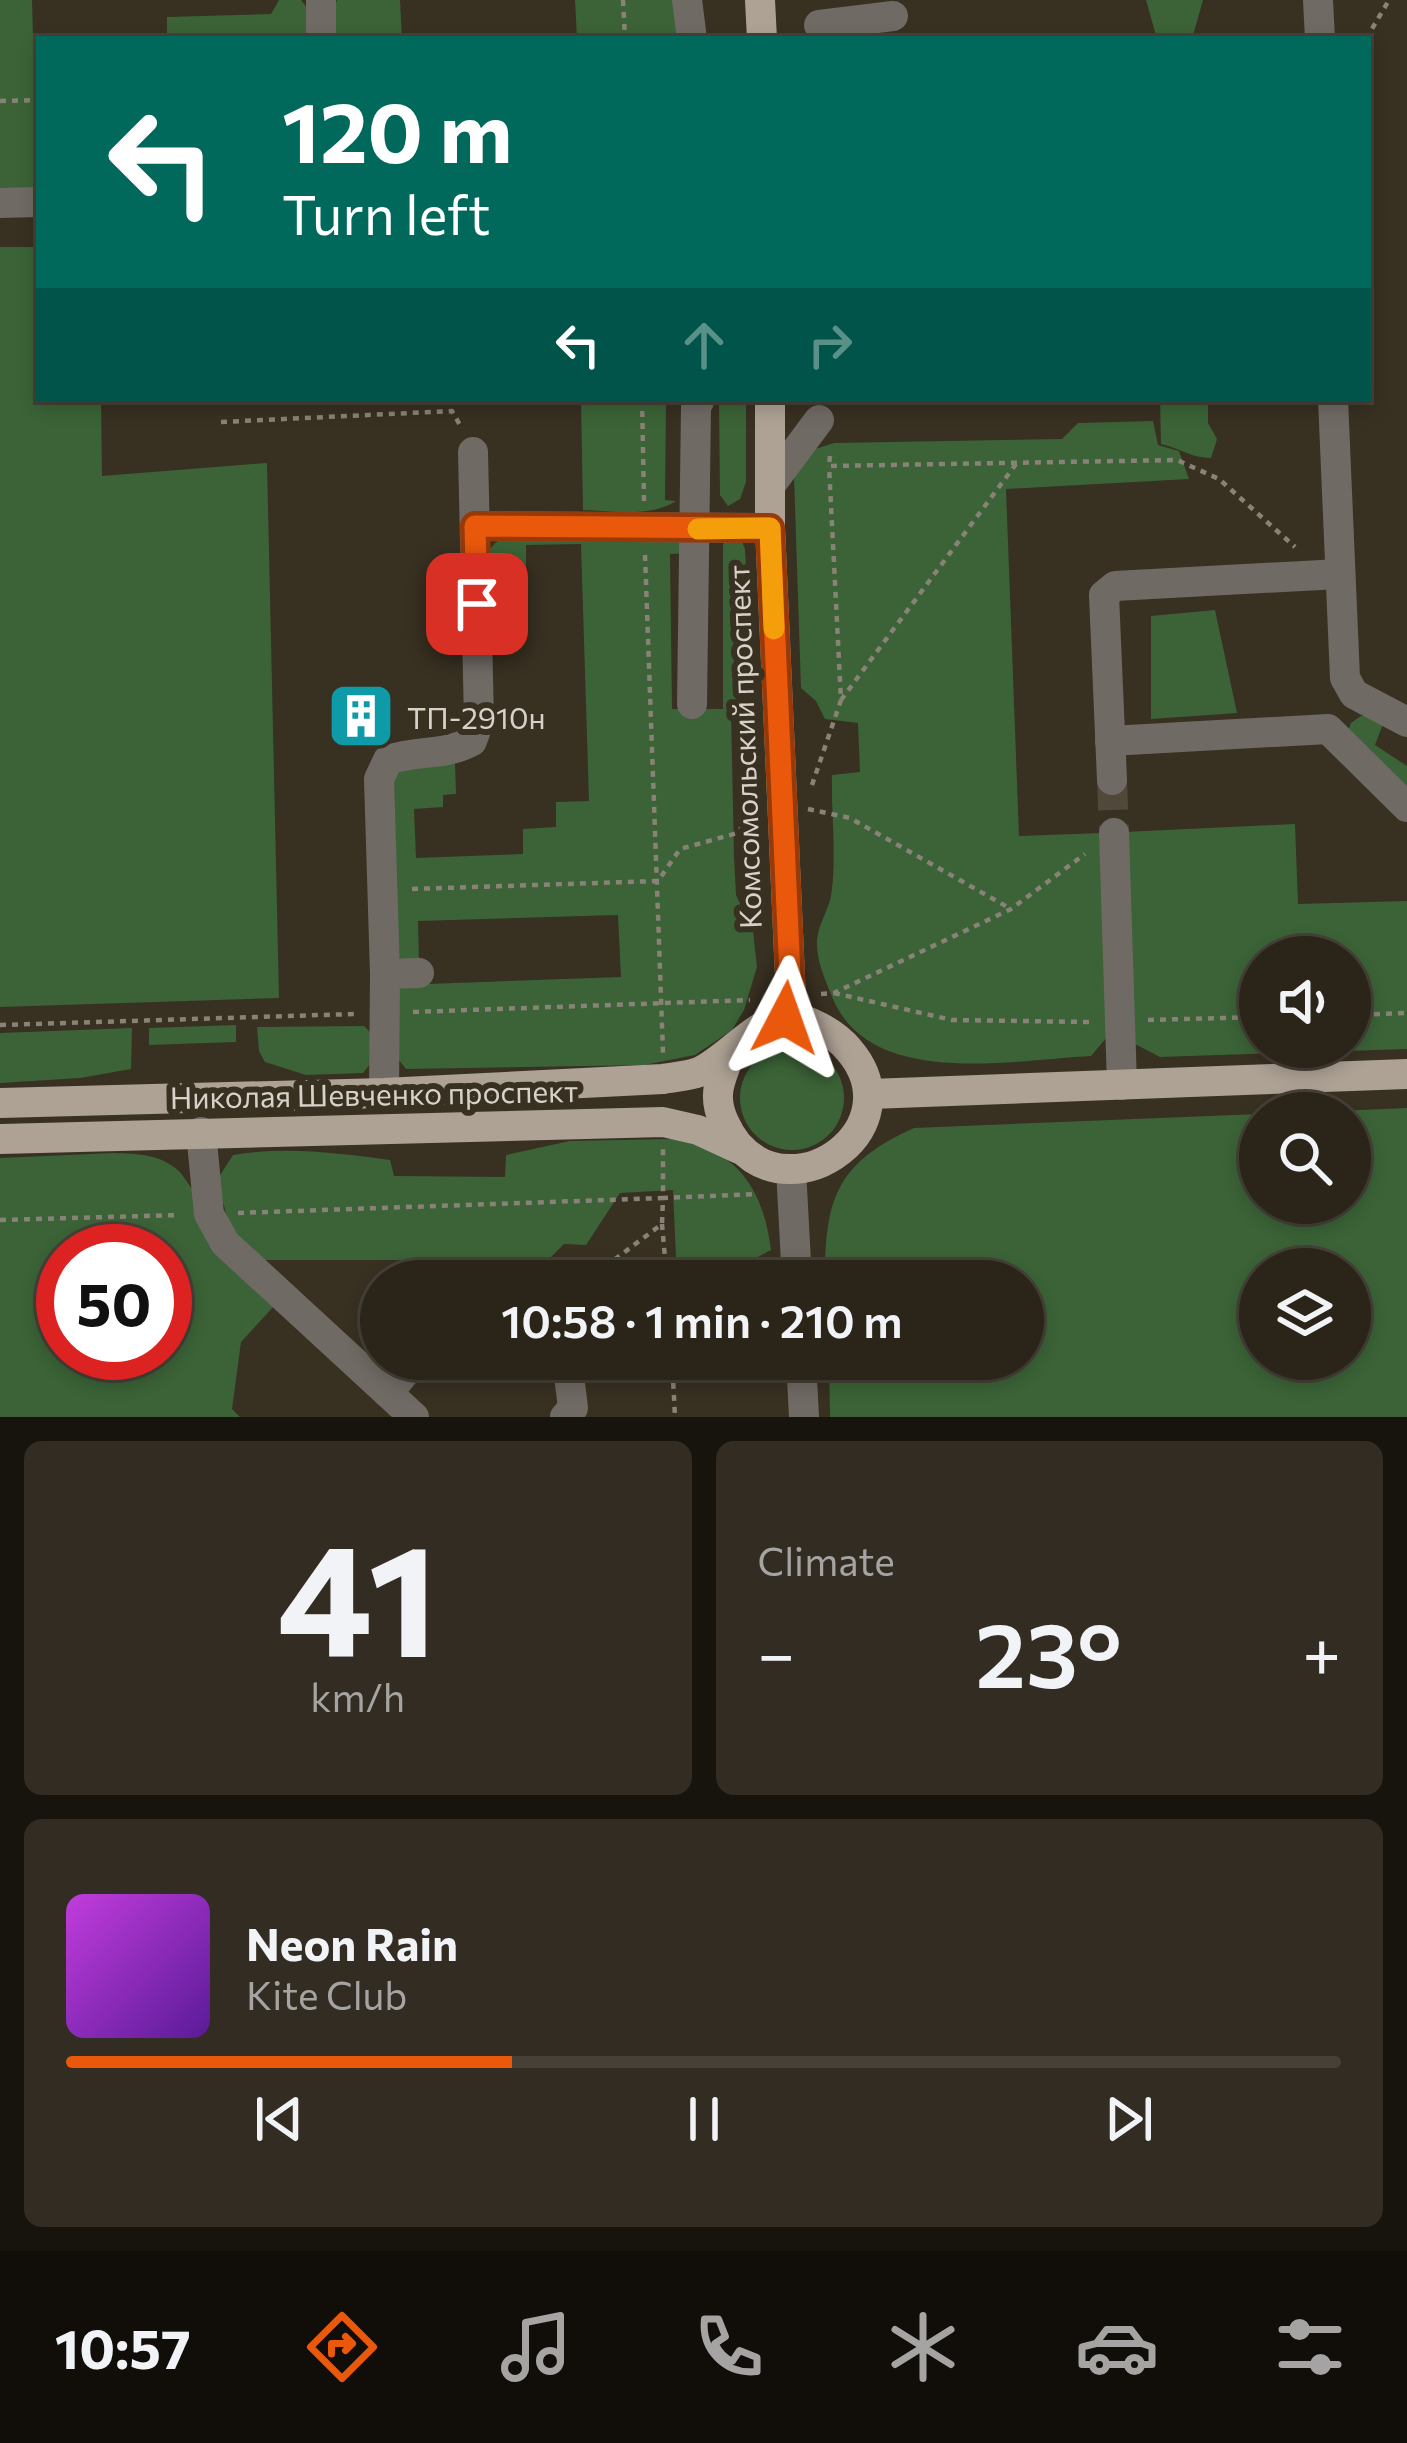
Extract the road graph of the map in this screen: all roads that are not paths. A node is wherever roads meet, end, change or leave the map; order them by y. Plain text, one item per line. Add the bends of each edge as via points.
1 (322, 0) edge
2 (687, 0) edge
3 (760, 0) edge
4 (1318, 0) edge
5 (892, 16) dead end
6 (819, 21) edge
7 (321, 36) edge
8 (692, 36) edge
9 (762, 36) edge
10 (1320, 36) edge
11 (36, 202) edge
12 (0, 203) edge
13 (698, 402) edge
14 (770, 402) edge
15 (1333, 402) edge
16 (824, 432) road end
17 (473, 452) road end
18 (772, 483) junction
19 (475, 526) junction
20 (770, 528) junction
21 (692, 529) junction
22 (1332, 574) junction
23 (1354, 694) junction
24 (692, 704) dead end
25 (1407, 722) edge
26 (1328, 728) junction
27 (1110, 741) junction
28 (1112, 780) tunnel mouth
29 (1407, 807) edge
30 (1114, 832) tunnel mouth
31 (418, 973) dead end
32 (385, 974) junction
33 (788, 1008) junction
34 (730, 1051) junction
35 (1407, 1074) edge
36 (1122, 1085) junction
37 (384, 1093) junction
38 (870, 1094) junction
39 (0, 1103) edge
40 (201, 1132) junction
41 (0, 1139) edge
42 (744, 1151) junction
43 (792, 1182) junction
44 (796, 1260) edge
45 (399, 1380) edge
46 (570, 1380) edge
47 (802, 1380) edge
48 (388, 1393) junction
49 (414, 1417) edge
50 (565, 1417) edge
51 (804, 1417) edge

1 - 7 street
2 - 8 street
3 - 9 main road
4 - 10 street
5 - 6 street
11 - 12 street
13 - 21 street
14 - 18 main road, Комсомольский проспект
15 - 22 street
16 - 18 street
17 - 19 street
18 - 20 main road, Комсомольский проспект
19 - 21 street
19 - 32 street via 479,721 472,741 452,752 388,760 379,778
20 - 21 street
20 - 33 main road, Комсомольский проспект via 792,809
21 - 24 street
22 - 23 street
22 - 27 street via 1114,586 1104,596
23 - 25 street
23 - 26 street
26 - 27 street
26 - 29 street
27 - 28 street
30 - 36 street
31 - 32 street
32 - 37 street
33 - 34 main road
33 - 38 main road via 842,1040 861,1063
34 - 37 main road, Николая Шевченко проспект via 698,1072 663,1079
34 - 42 main road via 717,1096
35 - 36 main road
36 - 38 main road
37 - 39 main road, Николая Шевченко проспект
38 - 43 main road via 850,1144
40 - 41 main road, Николая Шевченко проспект
40 - 42 main road, Николая Шевченко проспект via 663,1123
40 - 48 street via 209,1214 236,1254
42 - 43 main road
43 - 44 street
45 - 48 street
46 - 50 street via 573,1408
47 - 51 street
48 - 49 street

